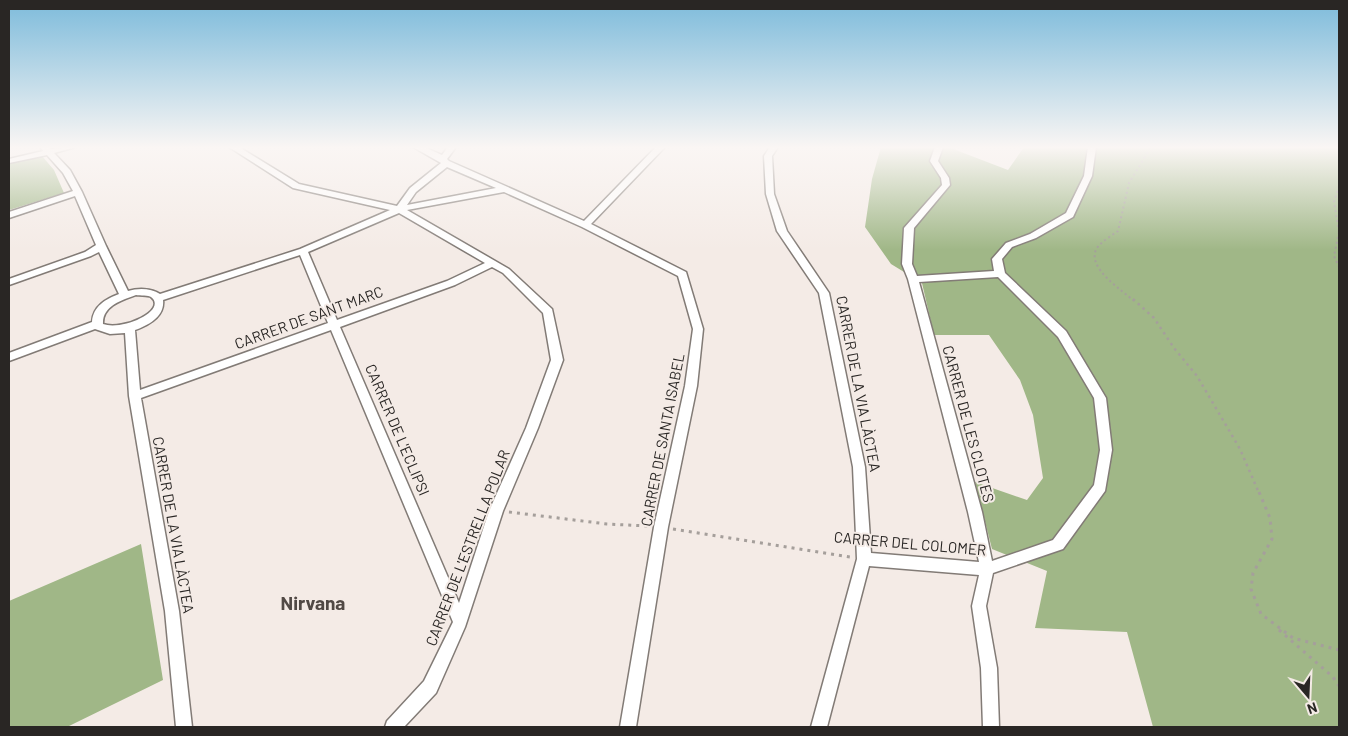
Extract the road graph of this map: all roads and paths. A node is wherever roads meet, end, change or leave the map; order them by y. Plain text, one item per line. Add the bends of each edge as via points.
1 (72, 181) edge
2 (288, 181) edge
3 (422, 181) edge
4 (489, 181) edge
5 (628, 181) edge
6 (769, 181) edge
7 (945, 181) edge
8 (1086, 181) edge
9 (1130, 181) edge
10 (1339, 186) edge
11 (506, 189) junction
12 (78, 192) junction
13 (399, 209) junction
14 (9, 215) edge
15 (584, 225) junction
16 (1339, 232) edge
17 (100, 246) junction
18 (303, 251) junction
19 (490, 264) junction
20 (1339, 267) edge
21 (1000, 274) junction
22 (913, 279) junction
23 (9, 282) edge
24 (125, 295) junction
25 (158, 298) junction
26 (97, 324) junction
27 (334, 325) junction
28 (130, 328) junction
29 (9, 357) edge
30 (135, 396) junction
31 (496, 511) junction
32 (661, 527) junction
33 (864, 560) junction
34 (987, 569) junction
35 (1262, 614) junction
36 (460, 622) junction
37 (1339, 650) edge
38 (1339, 686) edge
39 (184, 727) edge
40 (394, 727) edge
41 (628, 727) edge
42 (819, 727) edge
43 (991, 727) edge

1 - 12 street
2 - 13 street via 296,186
3 - 13 street
4 - 11 street, CARRER DE SANTA ISABEL
5 - 15 street
6 - 33 street, CARRER DE LA VIA LÀCTEA via 782,231 824,293 859,467
7 - 22 street, CARRER DE LES CLOTES via 946,185 909,228 906,264
8 - 21 street via 1070,215 1009,246 997,259
9 - 35 path via 1123,197 1118,231 1100,244 1092,258 1097,268 1154,318 1197,376 1240,449 1270,518 1272,539 1254,573 1251,589
10 - 16 path via 1335,191 1334,215
11 - 13 street
11 - 15 street, CARRER DE SANTA ISABEL
12 - 14 street
12 - 17 street
13 - 18 street
13 - 19 street, CARRER DE L'ESTRELLA POLAR
15 - 32 street, CARRER DE SANTA ISABEL via 682,274 698,329 691,386
16 - 20 path via 1334,256
17 - 23 street via 88,254
17 - 24 street
18 - 25 street
18 - 27 street, CARRER DE L'ECLIPSI
19 - 27 street, CARRER DE SANT MARC via 451,283
19 - 31 street, CARRER DE L'ESTRELLA POLAR via 506,271 548,312 557,360
21 - 22 street
21 - 34 street, CARRER DEL COLOMER via 1062,334 1100,398 1106,450 1100,488 1058,545
22 - 34 street, CARRER DE LES CLOTES
24 - 25 street via 142,292
24 - 26 street via 99,312
25 - 28 street via 159,308 153,315
26 - 28 street via 108,330
26 - 29 street
27 - 30 street, CARRER DE SANT MARC
27 - 36 street, CARRER DE L'ECLIPSI
28 - 30 street, CARRER DE LA VIA LÀCTEA
30 - 39 street, CARRER DE LA VIA LÀCTEA via 172,610
31 - 32 path, CARRER DEL COLOMER
31 - 36 street, CARRER DE L'ESTRELLA POLAR
32 - 33 path, CARRER DEL COLOMER
32 - 41 street, CARRER DE SANTA ISABEL
33 - 34 street, CARRER DEL COLOMER
33 - 42 street, CARRER DE LA VIA LÀCTEA
34 - 43 street, CARRER DE LES CLOTES via 979,606 988,668
35 - 37 path via 1293,638
35 - 38 path
36 - 40 street, CARRER DE L'ESTRELLA POLAR via 430,687

